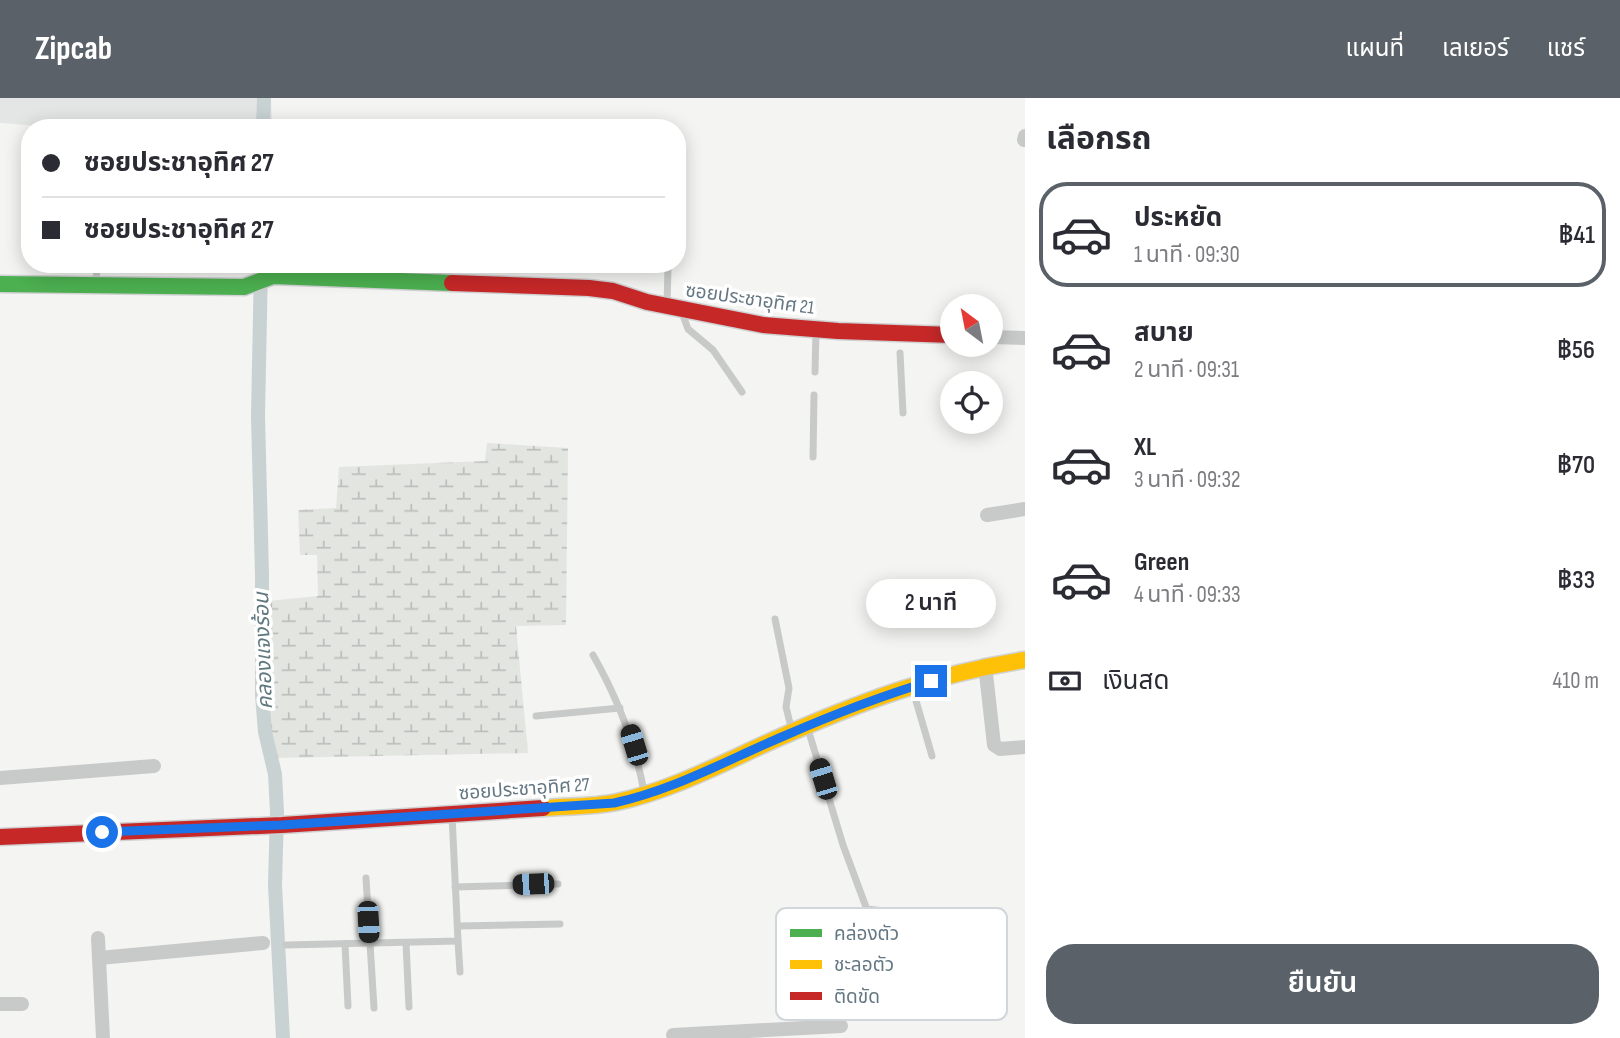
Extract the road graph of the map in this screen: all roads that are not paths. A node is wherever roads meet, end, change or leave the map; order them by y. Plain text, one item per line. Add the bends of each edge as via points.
1 (97, 273) edge
2 (304, 273) edge
3 (355, 273) edge
4 (669, 273) edge
5 (0, 284) edge
6 (95, 285) junction
7 (674, 308) junction
8 (816, 329) junction
9 (940, 336) edge
10 (1003, 337) edge
11 (1025, 338) edge
12 (900, 353) dead end
13 (815, 372) dead end
14 (742, 392) dead end
15 (814, 395) dead end
16 (903, 413) dead end
17 (813, 457) dead end
18 (1025, 509) edge
19 (987, 515) dead end
20 (775, 619) dead end
21 (593, 655) dead end
22 (1025, 660) edge
23 (985, 665) junction
24 (912, 687) junction
25 (620, 708) junction
26 (537, 716) dead end
27 (799, 729) junction
28 (1025, 747) edge
29 (932, 755) dead end
30 (154, 766) dead end
31 (0, 778) edge
32 (645, 797) junction
33 (452, 814) junction
34 (0, 836) edge
35 (366, 878) dead end
36 (558, 884) dead end
37 (456, 887) junction
38 (867, 908) edge
39 (561, 923) dead end
40 (458, 926) junction
41 (98, 938) dead end
42 (458, 941) junction
43 (263, 943) dead end
44 (369, 943) junction
45 (406, 943) junction
46 (345, 944) junction
47 (286, 945) dead end
48 (99, 958) junction
49 (460, 972) dead end
50 (0, 1004) edge
51 (22, 1004) dead end
52 (348, 1006) dead end
53 (409, 1007) dead end
54 (374, 1008) dead end
55 (841, 1026) dead end
56 (752, 1034) edge
57 (673, 1035) dead end
58 (103, 1038) edge

1 - 6 lane
2 - 6 street, ซอยประชาอุทิศ 21 via 273,276 244,287
3 - 7 street, ซอยประชาอุทิศ 21 via 589,288
4 - 7 lane
5 - 6 street, ซอยประชาอุทิศ 21
7 - 8 street, ซอยประชาอุทิศ 21 via 763,325
7 - 14 lane via 688,329 724,363
8 - 9 street, ซอยประชาอุทิศ 21 via 899,338
8 - 13 lane
10 - 11 street
12 - 16 lane
15 - 17 lane
18 - 19 street
20 - 27 lane via 789,688 786,708
21 - 25 lane
22 - 23 street, ซอยประชาอุทิศ 27
23 - 24 street, ซอยประชาอุทิศ 27
23 - 28 street via 995,745 1000,749
24 - 27 street, ซอยประชาอุทิศ 27
24 - 29 lane
25 - 26 lane
25 - 32 lane
27 - 32 street, ซอยประชาอุทิศ 27
27 - 38 lane
30 - 31 street
32 - 33 street, ซอยประชาอุทิศ 27
33 - 34 street, ซอยประชาอุทิศ 27
33 - 37 lane
35 - 44 lane
36 - 37 lane
37 - 40 lane
39 - 40 lane
40 - 42 lane
41 - 48 street
42 - 45 lane
42 - 49 lane
43 - 48 street
44 - 45 lane
44 - 46 lane
44 - 54 lane
45 - 53 lane
46 - 47 lane
46 - 52 lane
48 - 58 street
50 - 51 street
55 - 56 street
56 - 57 street

